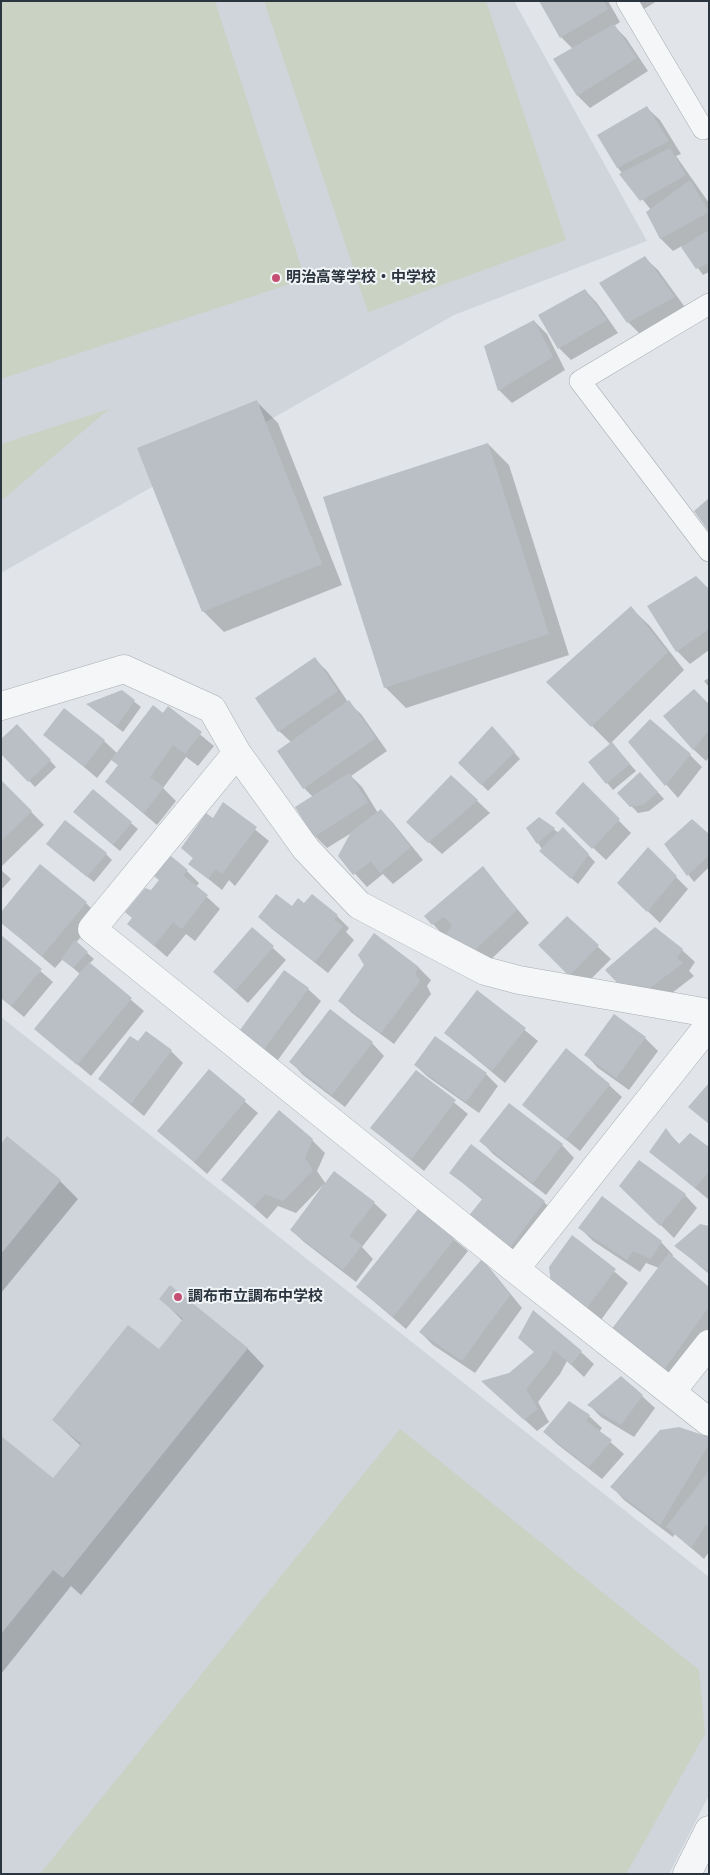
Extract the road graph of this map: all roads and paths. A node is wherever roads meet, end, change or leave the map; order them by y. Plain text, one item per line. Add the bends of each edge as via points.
1 (627, 1) edge
2 (703, 129) dead end
3 (709, 304) edge
4 (709, 551) edge
5 (1, 706) edge
6 (237, 753) junction
7 (709, 1013) edge
8 (709, 1026) edge
9 (515, 1269) junction
10 (709, 1344) edge
11 (671, 1392) junction
12 (709, 1422) edge
13 (709, 1830) edge
14 (687, 1874) edge

1 - 2 lane
3 - 4 lane via 580,381
5 - 6 street via 124,669 212,708
6 - 7 street via 306,849 359,905 485,971 519,980
6 - 9 street via 92,929
8 - 9 street
9 - 11 street
10 - 11 street
11 - 12 street
13 - 14 street

